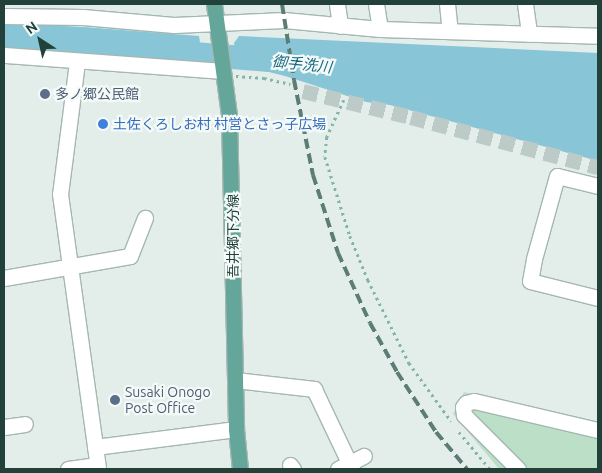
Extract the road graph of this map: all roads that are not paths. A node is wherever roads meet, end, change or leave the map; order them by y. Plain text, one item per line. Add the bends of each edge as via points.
1 (214, 4) edge
2 (337, 4) edge
3 (376, 4) edge
4 (447, 4) edge
5 (525, 4) edge
6 (4, 16) edge
7 (340, 26) junction
8 (217, 28) junction
9 (380, 29) junction
10 (450, 31) junction
11 (529, 34) junction
12 (598, 36) edge
13 (4, 55) edge
14 (77, 62) junction
15 (226, 71) junction
16 (598, 186) edge
17 (145, 218) dead end
18 (70, 267) junction
19 (4, 278) edge
20 (598, 298) edge
21 (235, 380) junction
22 (25, 424) dead end
23 (4, 427) edge
24 (236, 429) junction
25 (598, 430) edge
26 (95, 447) junction
27 (364, 456) dead end
28 (98, 467) edge
29 (346, 467) edge
30 (68, 469) edge
31 (240, 469) edge
32 (518, 469) edge

1 - 8 main road, 吾井郷下分線
2 - 7 street
3 - 9 street
4 - 10 street
5 - 11 street
6 - 8 street via 83,17
7 - 8 street via 284,20
7 - 9 street
8 - 15 main road, 吾井郷下分線
9 - 10 street
10 - 11 street
11 - 12 street
13 - 14 street
14 - 15 street
14 - 18 street via 60,184
15 - 21 main road, 吾井郷下分線 via 232,185
16 - 20 street via 557,176 530,281
17 - 18 street via 130,256
18 - 19 street
18 - 26 street
21 - 24 main road, 吾井郷下分線
21 - 29 street via 314,389
22 - 23 street
24 - 26 street
24 - 31 main road, 吾井郷下分線
25 - 32 street via 474,401 466,403 462,407 464,415
26 - 28 street
27 - 29 street
28 - 30 street

